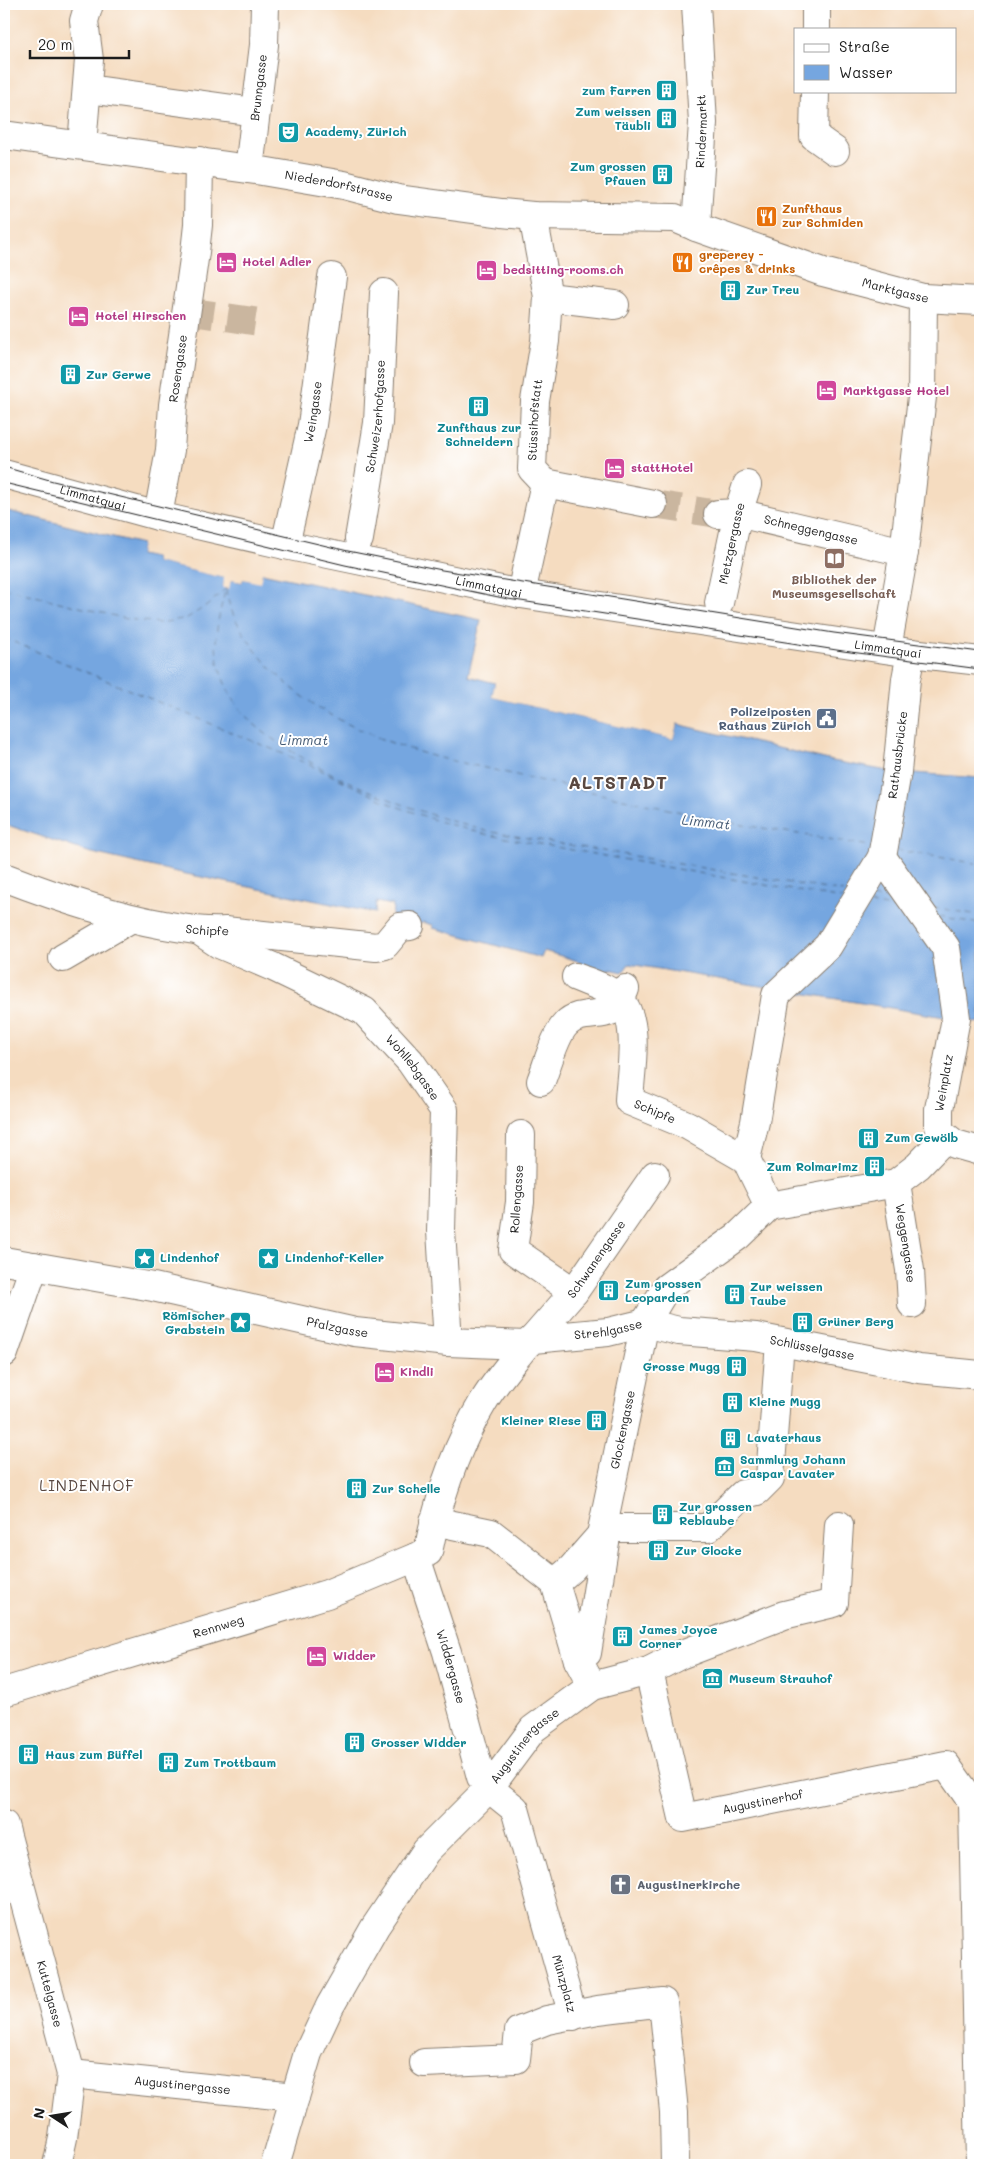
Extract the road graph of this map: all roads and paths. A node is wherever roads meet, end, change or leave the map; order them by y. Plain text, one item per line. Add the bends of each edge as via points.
1 (89, 4) edge
2 (265, 4) edge
3 (696, 4) edge
4 (816, 4) edge
5 (816, 28) edge
6 (88, 89) junction
7 (815, 92) edge
8 (255, 112) junction
9 (4, 134) edge
10 (82, 144) junction
11 (834, 151) dead end
12 (198, 161) junction
13 (249, 169) junction
14 (533, 216) junction
15 (686, 223) junction
16 (332, 277) dead end
17 (384, 293) dead end
18 (548, 297) junction
19 (923, 298) junction
20 (980, 301) edge
21 (615, 305) dead end
22 (14, 471) edge
23 (538, 476) junction
24 (747, 485) dead end
25 (654, 504) tunnel mouth
26 (160, 505) junction
27 (728, 513) junction
28 (287, 534) junction
29 (359, 538) dead end
30 (904, 552) junction
31 (523, 582) junction
32 (719, 602) dead end
33 (896, 643) junction
34 (980, 661) edge
35 (882, 858) junction
36 (4, 877) edge
37 (130, 919) junction
38 (410, 926) dead end
39 (201, 932) junction
40 (63, 958) dead end
41 (576, 977) dead end
42 (622, 994) junction
43 (541, 1081) dead end
44 (520, 1135) dead end
45 (946, 1138) junction
46 (980, 1151) edge
47 (746, 1159) junction
48 (655, 1175) dead end
49 (896, 1183) junction
50 (769, 1206) junction
51 (4, 1261) edge
52 (34, 1266) junction
53 (574, 1292) junction
54 (912, 1304) dead end
55 (645, 1323) junction
56 (448, 1342) junction
57 (529, 1342) junction
58 (779, 1346) junction
59 (4, 1353) edge
60 (980, 1375) edge
61 (434, 1522) junction
62 (839, 1525) dead end
63 (602, 1532) junction
64 (422, 1555) junction
65 (555, 1583) junction
66 (578, 1660) junction
67 (649, 1671) junction
68 (592, 1686) junction
69 (4, 1692) edge
70 (485, 1782) junction
71 (977, 1803) edge
72 (4, 1825) edge
73 (573, 2016) junction
74 (424, 2064) dead end
75 (71, 2074) junction
76 (295, 2097) junction
77 (980, 2164) edge
78 (57, 2165) edge
79 (275, 2165) edge
80 (675, 2165) edge

1 - 6 street via 84,21 89,60
2 - 8 street, Brunngasse via 264,45
3 - 15 street, Rindermarkt via 703,123
4 - 5 street
6 - 8 street
6 - 10 street
7 - 11 street via 814,136
8 - 13 street, Brunngasse
9 - 10 street, Niederdorfstrasse
10 - 12 street, Niederdorfstrasse
12 - 13 street, Niederdorfstrasse
12 - 26 street, Rosengasse via 198,225 173,405 170,450
13 - 14 street, Niederdorfstrasse via 344,185 398,199
14 - 15 street, Niederdorfstrasse
14 - 18 street, Stüssihofstatt
15 - 19 street, Marktgasse via 814,270
16 - 28 street, Weingasse via 312,424
17 - 29 street, Schweizerhofgasse via 378,423
18 - 21 street
18 - 23 street, Stüssihofstatt via 535,401
19 - 20 street
19 - 30 street, Marktgasse via 922,397
22 - 26 street, Limmatquai
23 - 25 street
23 - 31 street, Stüssihofstatt
24 - 27 street, Metzgergasse
26 - 28 street, Limmatquai
27 - 30 street, Schneggengasse
27 - 32 street, Metzgergasse
28 - 31 street, Limmatquai
30 - 33 street, Marktgasse
31 - 33 street, Limmatquai
33 - 34 street, Limmatquai
33 - 35 street, Rathausbrücke via 906,679 897,772
35 - 45 street, Weinplatz via 946,948 956,1018 939,1109 938,1126
35 - 47 street, Rathausbrücke via 828,946 775,996
36 - 37 street, Schipfe
37 - 39 street, Schipfe
37 - 40 street
38 - 39 street, Schipfe via 400,927 385,945 376,947 224,931
39 - 56 street, Wohllebgasse via 219,944 364,1011 410,1061 444,1110 441,1231
41 - 42 street
42 - 43 street via 612,1010 583,1016 566,1024
42 - 47 street, Schipfe via 632,1037 629,1102 682,1133
44 - 53 street, Rollengasse via 520,1202 513,1250
45 - 46 street via 964,1148
45 - 49 street
47 - 50 street
48 - 53 street, Schwanengasse
49 - 50 street
49 - 54 street, Weggengasse
50 - 55 street, Strehlgasse via 738,1236 666,1288
51 - 52 street
52 - 56 street, Pfalzgasse via 153,1287 355,1332
52 - 59 street
53 - 57 street, Schwanengasse
55 - 57 street, Strehlgasse via 608,1332
55 - 58 street, Schlüsselgasse via 679,1331 756,1337
55 - 63 street, Glockengasse
56 - 57 street, Pfalzgasse
57 - 61 street via 482,1403 453,1463
58 - 60 street, Schlüsselgasse via 918,1373
58 - 63 street via 770,1478 757,1491 743,1494 708,1528
61 - 64 street
61 - 65 street via 491,1533
62 - 67 street, Augustinergasse via 834,1603 784,1615 680,1655
63 - 65 street, Glockengasse
63 - 66 street, Glockengasse via 606,1536 587,1653
64 - 69 street, Rennweg via 327,1594
64 - 70 street, Widdergasse
65 - 66 street
66 - 68 street
67 - 68 street, Augustinergasse
67 - 71 street, Augustinerhof via 683,1818 946,1765
68 - 70 street, Augustinergasse via 532,1729
70 - 73 street, Münzplatz via 516,1809
70 - 76 street, Augustinergasse via 426,1851 375,1927 330,2006 308,2054
71 - 77 street
72 - 75 street, Kuttelgasse
73 - 74 street via 547,2020 519,2032 516,2059
73 - 80 street, Münzplatz via 663,2002 674,2112
75 - 76 street, Augustinergasse
75 - 78 street, Kuttelgasse
76 - 79 street, Augustinergasse

